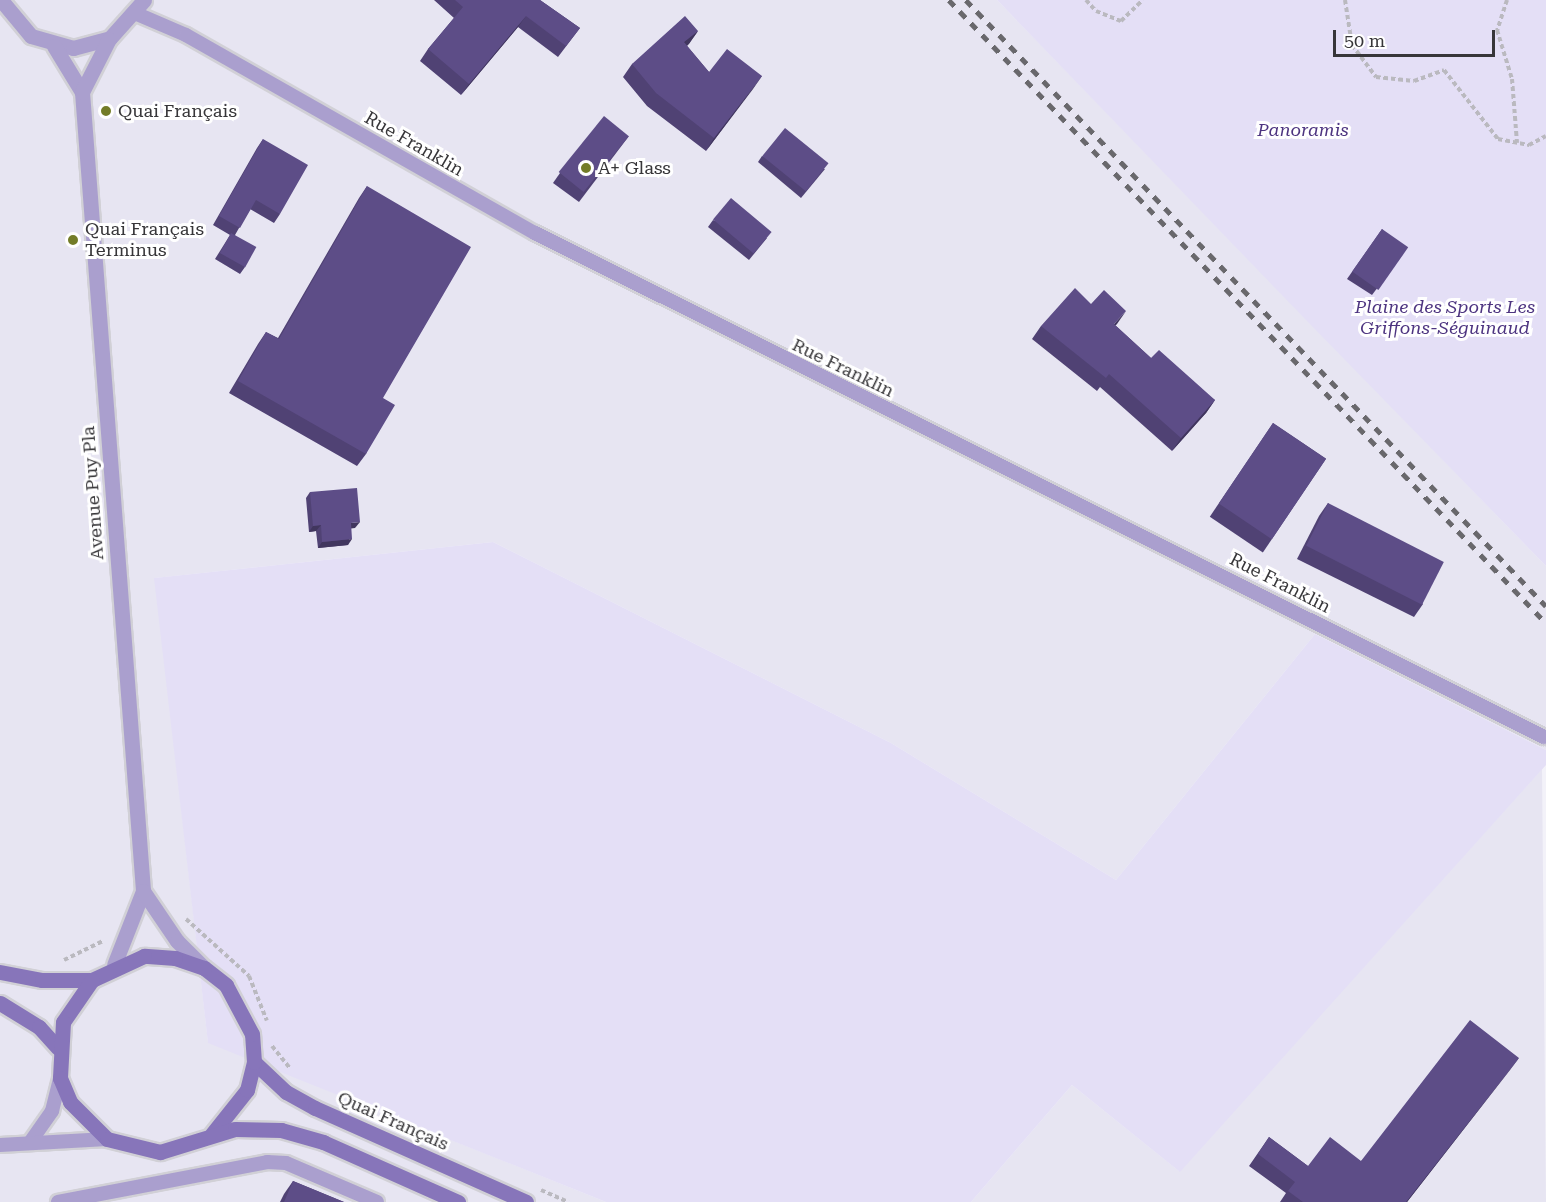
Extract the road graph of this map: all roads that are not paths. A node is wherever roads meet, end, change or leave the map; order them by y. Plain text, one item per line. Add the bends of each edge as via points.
1 (1, 0) edge
2 (140, 7) edge
3 (110, 38) junction
4 (54, 46) junction
5 (82, 92) junction
6 (1544, 737) dead end
7 (143, 891) junction
8 (114, 965) junction
9 (204, 968) junction
10 (0, 972) edge
11 (92, 980) junction
12 (0, 1003) edge
13 (58, 1047) junction
14 (254, 1062) junction
15 (60, 1078) junction
16 (212, 1134) junction
17 (107, 1140) junction
18 (31, 1141) junction
19 (0, 1145) edge
20 (58, 1202) edge
21 (377, 1202) edge
22 (458, 1202) edge
23 (526, 1202) edge

1 - 4 street via 19,26
2 - 3 street
2 - 6 lane, Rue Franklin via 535,233
3 - 4 street via 73,48
3 - 5 street
4 - 5 street, Avenue Puy Pla
5 - 7 street, Avenue Puy Pla
7 - 8 street, Avenue Puy Pla
7 - 9 street, Avenue Puy Pla
8 - 9 main road via 164,957
8 - 11 main road
9 - 14 main road via 243,1008
10 - 11 main road via 42,980
11 - 13 main road via 71,1007
12 - 13 main road via 32,1022
13 - 15 main road
14 - 16 main road via 247,1090
14 - 23 main road, Quai Français via 286,1092 315,1108
15 - 17 main road via 70,1102
15 - 18 lane via 52,1111
16 - 17 main road via 160,1152
16 - 22 main road via 259,1127 299,1133
17 - 18 lane
18 - 19 lane
20 - 21 lane via 118,1186 286,1163

